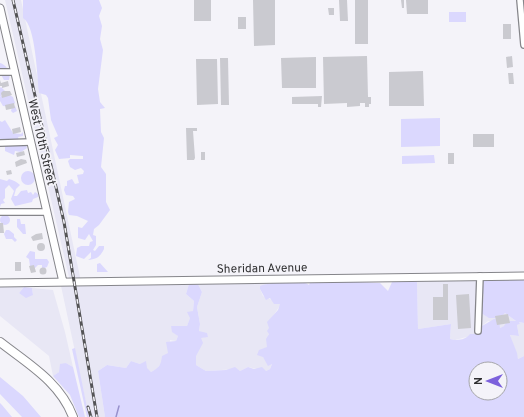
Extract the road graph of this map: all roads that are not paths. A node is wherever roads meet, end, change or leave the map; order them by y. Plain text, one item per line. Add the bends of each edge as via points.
1 (520, 0) edge
2 (0, 8) edge
3 (524, 45) edge
4 (0, 72) edge
5 (15, 72) junction
6 (31, 142) junction
7 (0, 143) edge
8 (0, 212) edge
9 (47, 212) junction
10 (480, 276) junction
11 (524, 276) edge
12 (63, 282) junction
13 (0, 283) edge
14 (478, 330) dead end
15 (0, 342) edge
16 (73, 417) edge

1 - 3 street
2 - 5 street, West 10th Street
4 - 5 street
5 - 6 street, West 10th Street
6 - 7 street
6 - 9 street, West 10th Street
8 - 9 street
9 - 12 street, West 10th Street
10 - 11 street, Sheridan Avenue
10 - 12 street, Sheridan Avenue
10 - 14 street
12 - 13 street, Sheridan Avenue
15 - 16 main road via 48,380 63,397

